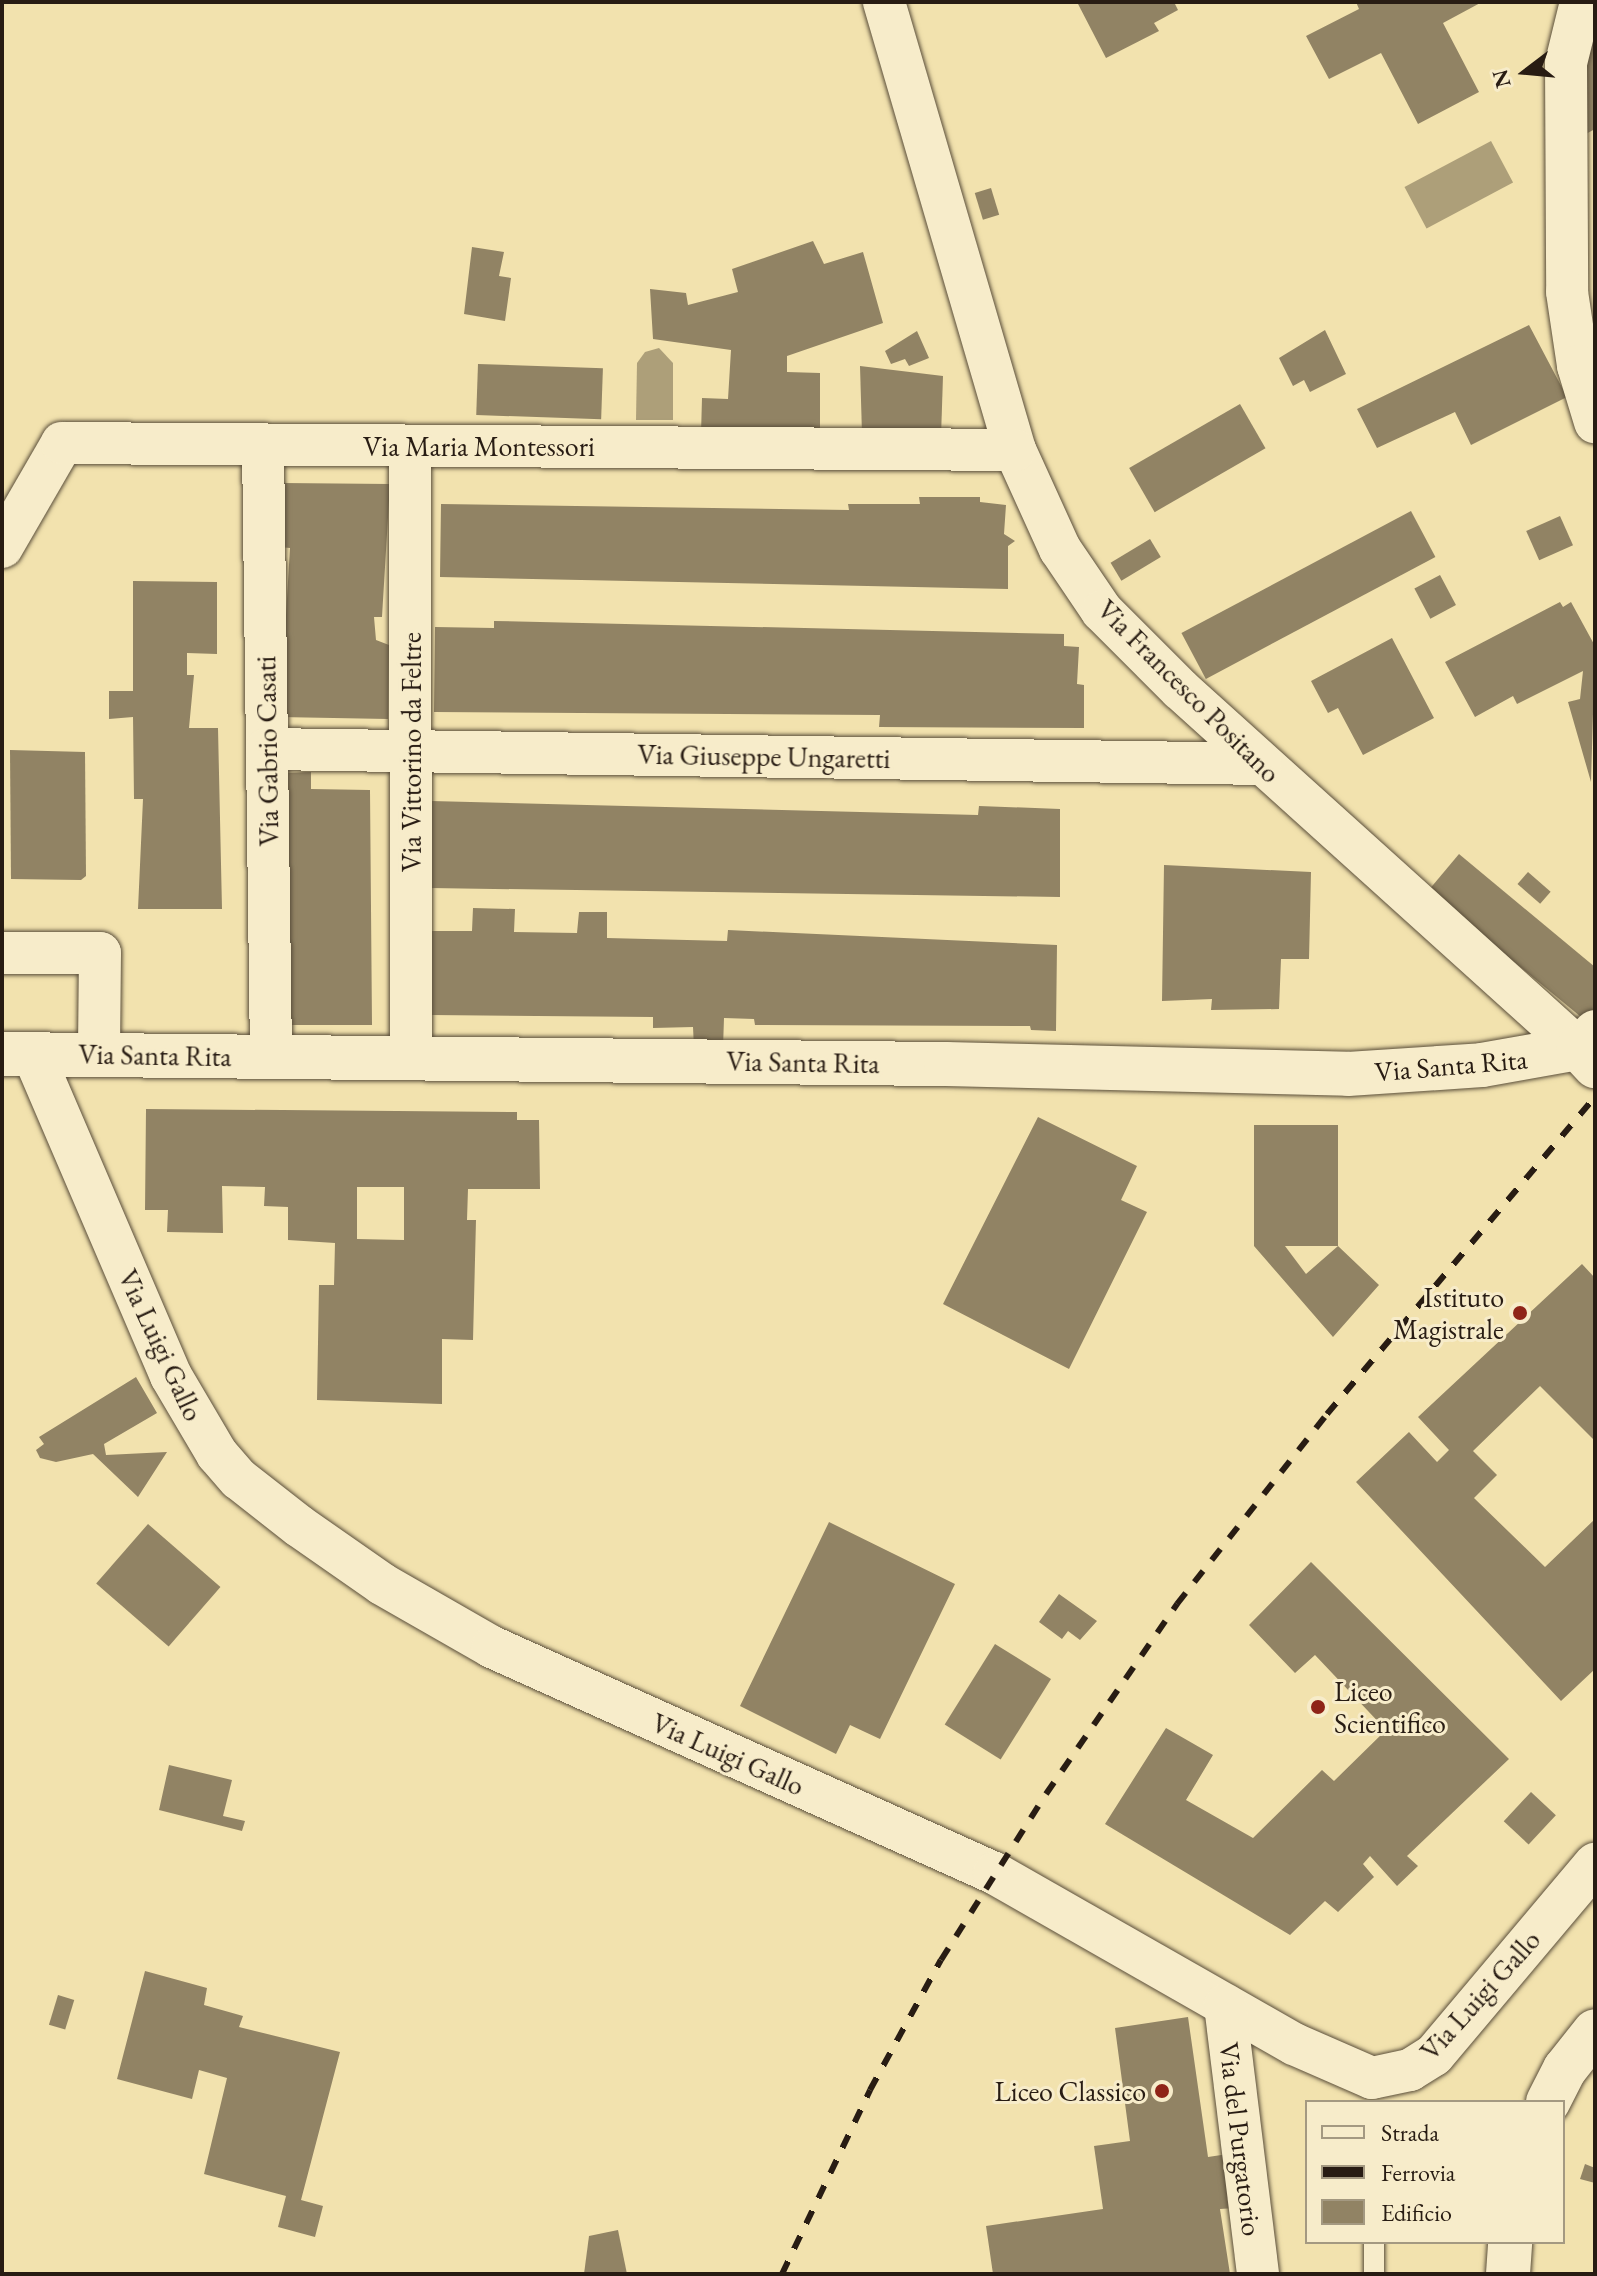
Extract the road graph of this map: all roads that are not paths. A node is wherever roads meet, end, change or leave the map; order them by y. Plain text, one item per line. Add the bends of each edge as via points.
1 (884, 2) edge
2 (1581, 2) edge
3 (1595, 422) edge
4 (263, 445) junction
5 (410, 446) junction
6 (1015, 450) junction
7 (2, 547) edge
8 (267, 749) junction
9 (412, 751) junction
10 (1261, 764) junction
11 (2, 953) edge
12 (1589, 1048) edge
13 (18, 1054) edge
14 (99, 1055) junction
15 (271, 1056) junction
16 (411, 1057) junction
17 (1595, 1864) edge
18 (1225, 2005) junction
19 (1595, 2031) edge
20 (1372, 2090) edge
21 (1549, 2100) edge
22 (1374, 2244) edge
23 (1510, 2244) edge
24 (1258, 2274) edge
25 (1374, 2274) edge
26 (1508, 2274) edge

1 - 6 street, Via Francesco Positano
2 - 3 street via 1566,63 1567,292 1578,366
4 - 5 street, Via Maria Montessori
4 - 7 street, Via Maria Montessori via 62,443
4 - 8 street, Via Gabrio Casati
5 - 6 street, Via Maria Montessori
5 - 9 street, Via Vittorino da Feltre
6 - 10 street, Via Francesco Positano via 1060,549 1102,611
8 - 9 street, Via Giuseppe Ungaretti
8 - 15 street, Via Gabrio Casati
9 - 10 street, Via Giuseppe Ungaretti
9 - 16 street, Via Vittorino da Feltre
10 - 12 street, Via Francesco Positano
11 - 14 street via 100,953
12 - 16 street, Via Santa Rita via 1482,1065 1348,1074
13 - 14 street, Via Santa Rita
13 - 18 street, Via Luigi Gallo via 193,1421 239,1479 382,1584 492,1647 994,1873
14 - 15 street, Via Santa Rita
15 - 16 street, Via Santa Rita
17 - 20 street, Via Luigi Gallo via 1434,2055
18 - 20 street, Via Luigi Gallo via 1342,2068
18 - 24 street, Via del Purgatorio
19 - 21 street
22 - 25 lane
23 - 26 street

